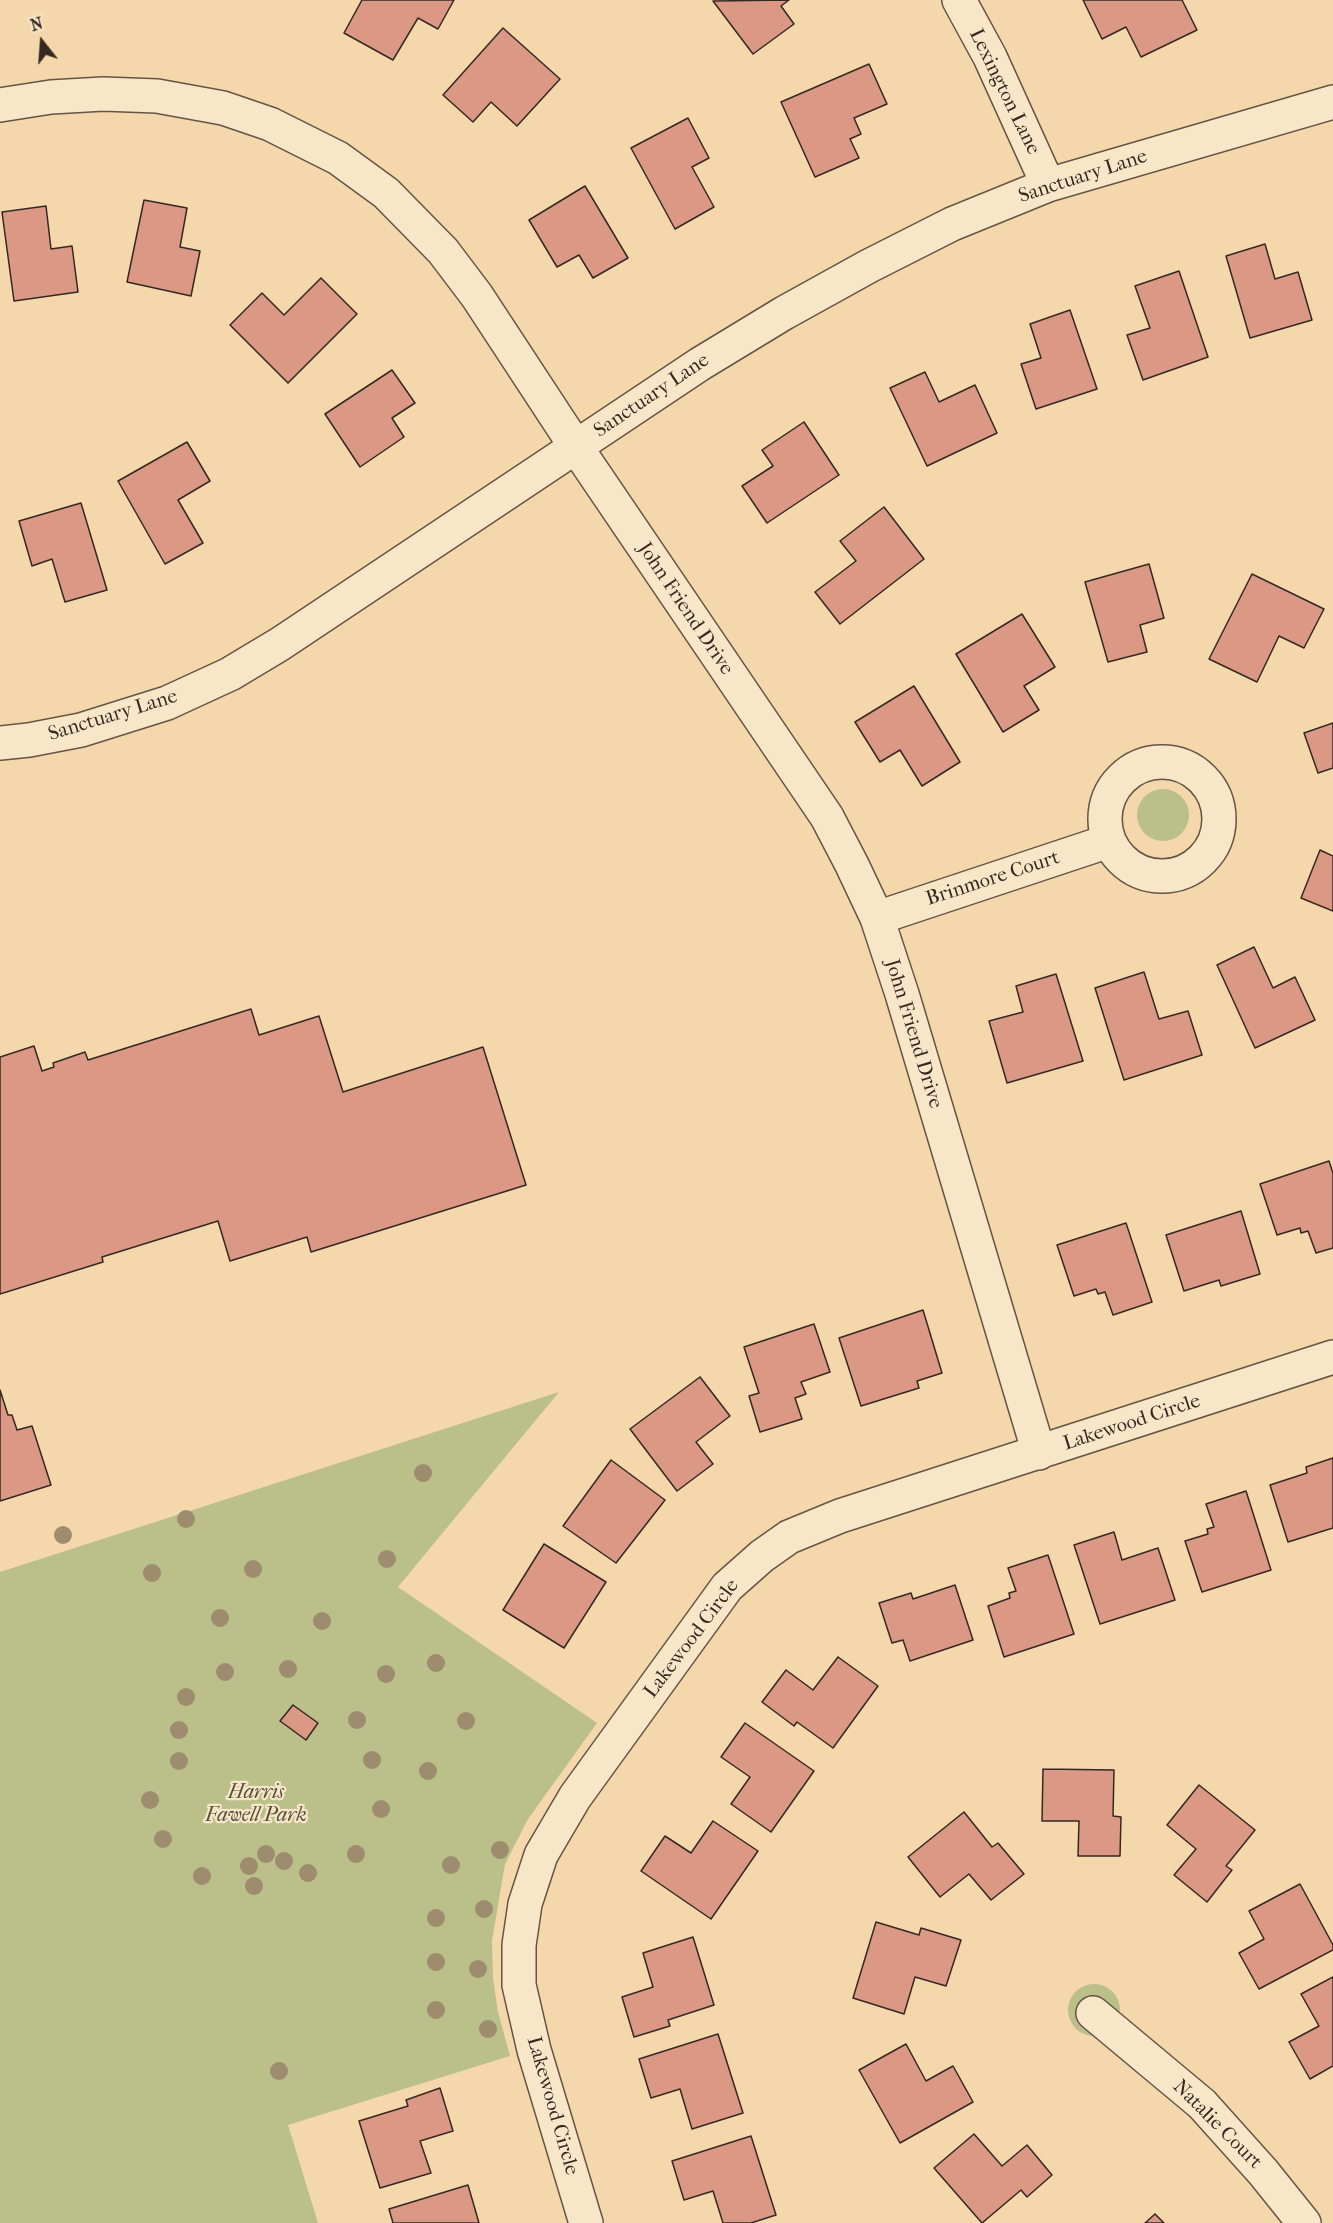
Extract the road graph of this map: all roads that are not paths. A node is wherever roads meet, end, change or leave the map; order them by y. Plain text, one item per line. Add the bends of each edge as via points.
1 (959, 0) edge
2 (1333, 102) edge
3 (0, 105) edge
4 (1048, 185) junction
5 (576, 447) junction
6 (0, 742) edge
7 (1109, 841) dead end
8 (877, 918) junction
9 (1333, 1357) edge
10 (1039, 1453) junction
11 (1093, 2013) dead end
12 (586, 2223) edge
13 (1304, 2223) edge

1 - 4 street, Lexington Lane via 990,57
2 - 4 street, Sanctuary Lane
3 - 5 street, John Friend Drive via 51,97 158,96 223,108 270,124 338,158 386,193 443,251
4 - 5 street, Sanctuary Lane via 952,224 784,313
5 - 6 street, Sanctuary Lane via 230,674 167,703 81,730
5 - 8 street, John Friend Drive via 827,817
7 - 8 street, Brinmore Court
8 - 10 street, John Friend Drive
9 - 10 street, Lakewood Circle
10 - 12 street, Lakewood Circle via 840,1516 789,1537 762,1556 727,1587 575,1797 541,1855 525,1904 519,1984 534,2050
11 - 13 street, Natalie Court via 1202,2104

